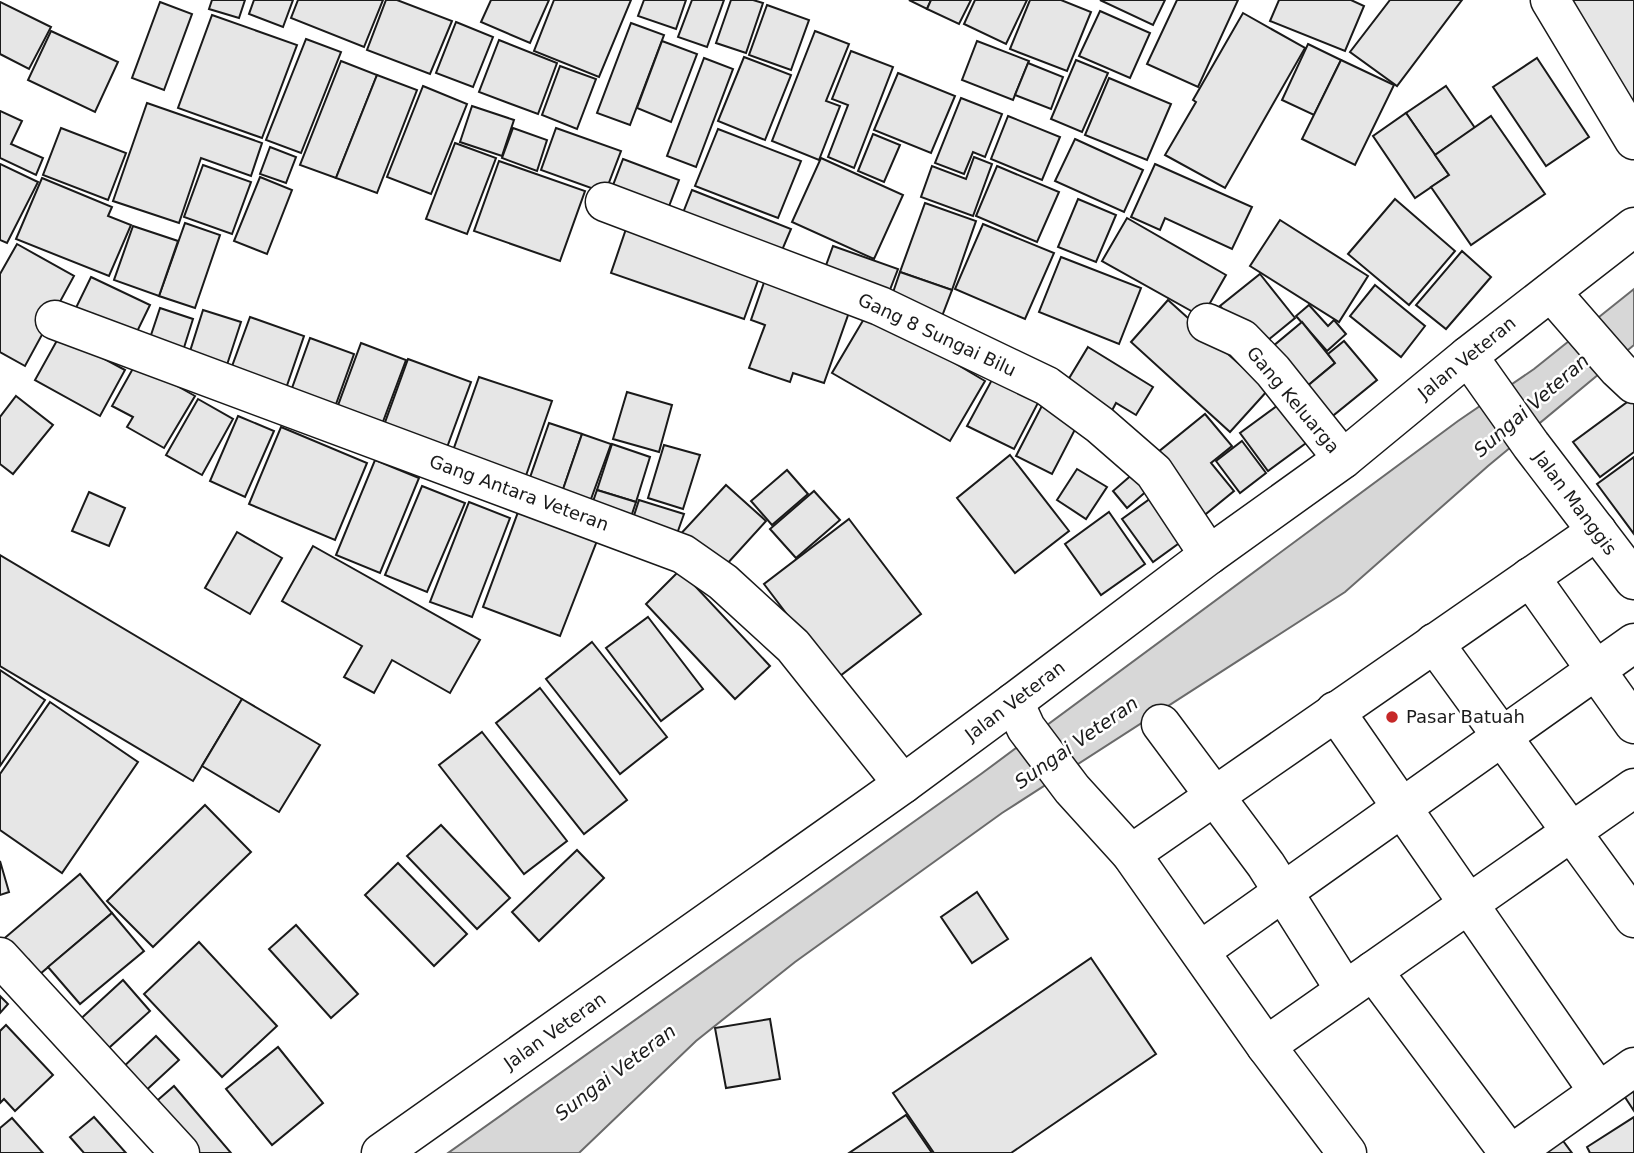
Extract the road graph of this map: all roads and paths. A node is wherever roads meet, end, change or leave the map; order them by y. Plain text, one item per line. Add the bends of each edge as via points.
1 (1550, 0) edge
2 (1634, 140) edge
3 (605, 202) dead end
4 (1634, 227) edge
5 (1550, 292) junction
6 (55, 320) dead end
7 (1207, 323) dead end
8 (1468, 356) junction
9 (1626, 376) edge
10 (1343, 459) junction
11 (1597, 531) junction
12 (1209, 555) junction
13 (1530, 577) junction
14 (1634, 580) edge
15 (1434, 643) junction
16 (1634, 643) edge
17 (1596, 670) junction
18 (1335, 711) junction
19 (1020, 715) junction
20 (1161, 724) dead end
21 (1634, 724) edge
22 (1502, 737) junction
23 (903, 784) junction
24 (1634, 788) edge
25 (1213, 796) junction
26 (1402, 808) junction
27 (1572, 832) junction
28 (1131, 853) junction
29 (1282, 893) junction
30 (1468, 904) junction
31 (1634, 918) edge
32 (1200, 951) junction
33 (0, 957) edge
34 (1359, 981) junction
35 (1266, 1046) junction
36 (1634, 1067) edge
37 (1598, 1091) junction
38 (180, 1153) edge
39 (381, 1153) edge
40 (1347, 1153) edge
41 (1511, 1153) edge

1 - 2 street
3 - 12 street, Gang 8 Sungai Bilu via 880,306 1047,386 1154,472
4 - 5 street, Jalan Veteran
5 - 8 street, Jalan Veteran
5 - 9 street
6 - 23 street, Gang Antara Veteran via 683,554 723,582 793,646
7 - 10 street, Gang Keluarga via 1242,339
8 - 10 street, Jalan Veteran
8 - 11 street, Jalan Manggis
10 - 12 street, Jalan Veteran
11 - 13 street
11 - 14 street, Jalan Manggis
12 - 19 street, Jalan Veteran
13 - 15 street
13 - 17 street
15 - 18 street
15 - 22 street
16 - 17 street
17 - 21 street
17 - 22 street
18 - 25 street
18 - 26 street
19 - 23 street, Jalan Veteran
19 - 28 street via 1072,789
20 - 25 street
22 - 26 street
22 - 27 street
23 - 39 street, Jalan Veteran
24 - 27 street
25 - 28 street
25 - 29 street
26 - 29 street
26 - 30 street
27 - 30 street
27 - 31 street
28 - 32 street
29 - 32 street
29 - 34 street
30 - 34 street
30 - 37 street
32 - 35 street
33 - 38 street
34 - 35 street
34 - 41 street
35 - 40 street
36 - 37 street
37 - 41 street

